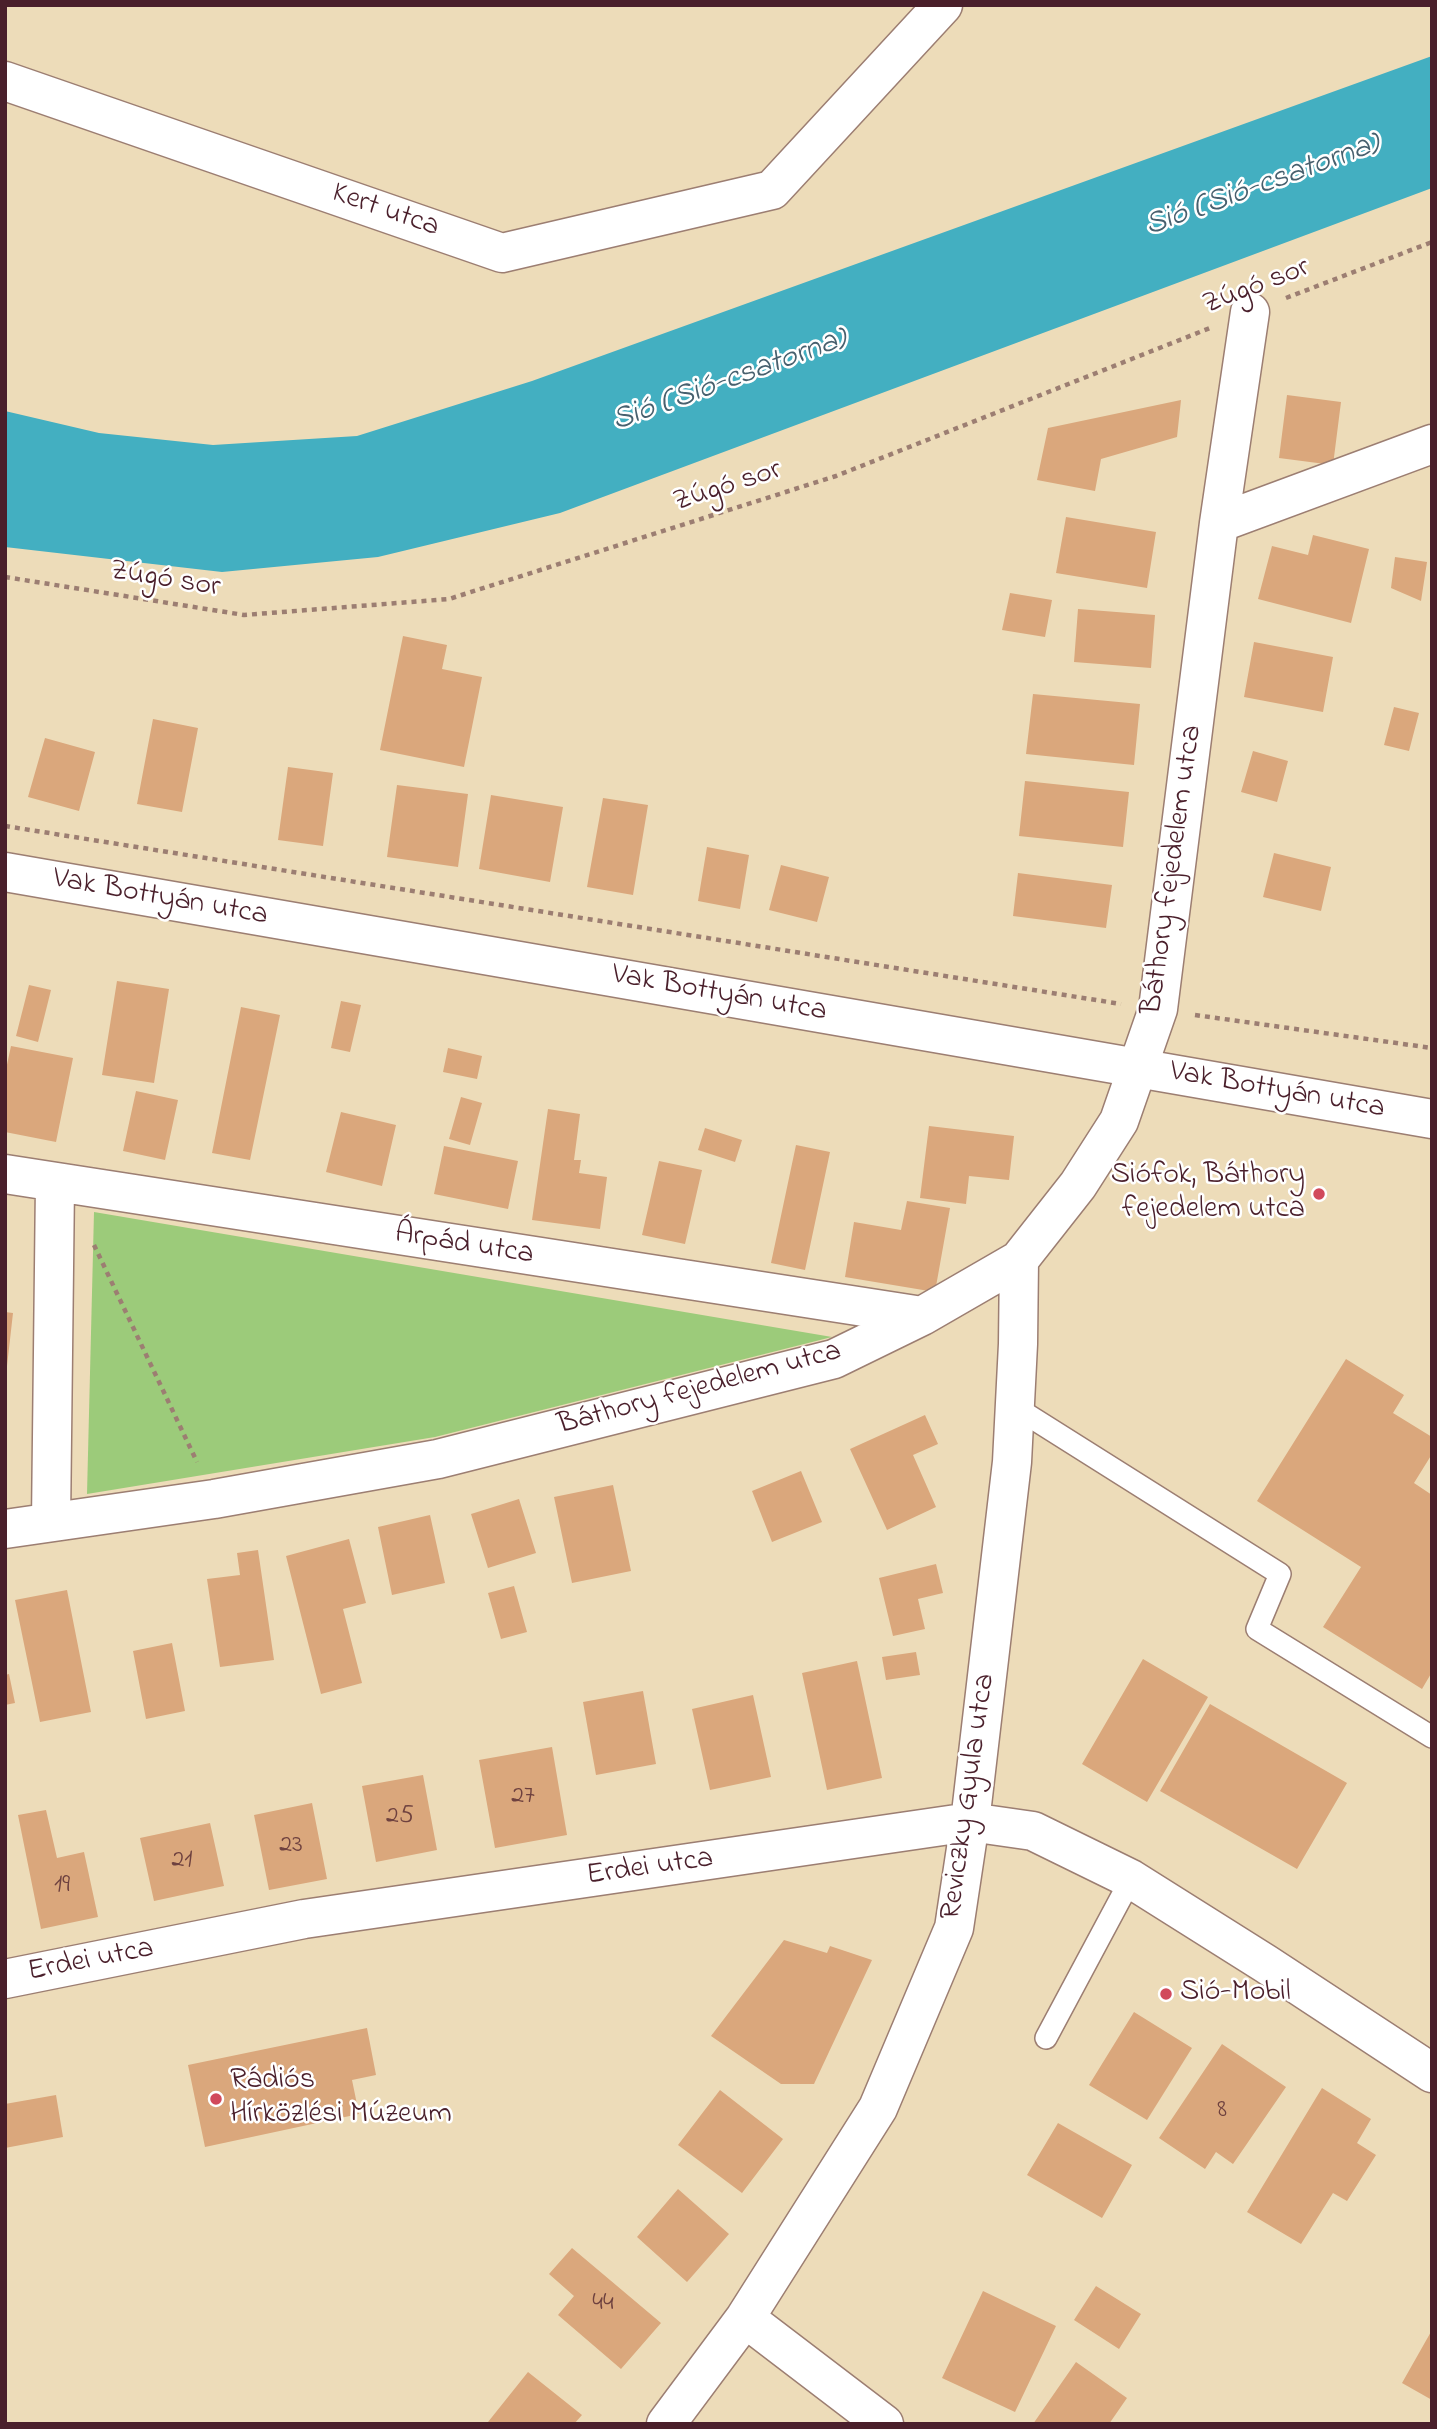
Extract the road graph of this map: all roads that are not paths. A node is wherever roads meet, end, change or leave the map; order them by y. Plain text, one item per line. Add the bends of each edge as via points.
1 (943, 5) edge
2 (5, 81) edge
3 (1250, 313) road end
4 (1432, 444) edge
5 (1219, 523) junction
6 (5, 873) edge
7 (1138, 1067) junction
8 (1432, 1119) edge
9 (5, 1174) edge
10 (69, 1185) junction
11 (1018, 1260) junction
12 (922, 1316) junction
13 (1015, 1407) junction
14 (51, 1522) junction
15 (5, 1529) edge
16 (1432, 1737) edge
17 (970, 1822) junction
18 (1131, 1879) junction
19 (5, 1979) edge
20 (1046, 2038) dead end
21 (1432, 2073) edge
22 (745, 2318) junction
23 (666, 2424) edge
24 (884, 2424) edge

1 - 2 street, Kert utca via 772,190 502,253
3 - 5 street, Báthory fejedelem utca
4 - 5 street
5 - 7 street, Báthory fejedelem utca via 1158,1009
6 - 7 street, Vak Bottyán utca
7 - 8 street, Vak Bottyán utca
7 - 11 street, Báthory fejedelem utca via 1119,1121 1078,1185
9 - 10 street, Árpád utca
10 - 12 street, Árpád utca
10 - 14 street
11 - 12 street, Báthory fejedelem utca
11 - 13 street, Reviczky Gyula utca
12 - 14 street, Báthory fejedelem utca via 834,1359 438,1459
13 - 16 lane via 1280,1574 1256,1629
13 - 17 street, Reviczky Gyula utca
14 - 15 street, Báthory fejedelem utca
17 - 18 street, Erdei utca via 1032,1831
17 - 19 street, Erdei utca via 304,1919
17 - 22 street, Reviczky Gyula utca via 954,1928 878,2108
18 - 20 lane
18 - 21 street, Erdei utca
22 - 23 street, Reviczky Gyula utca
22 - 24 street

